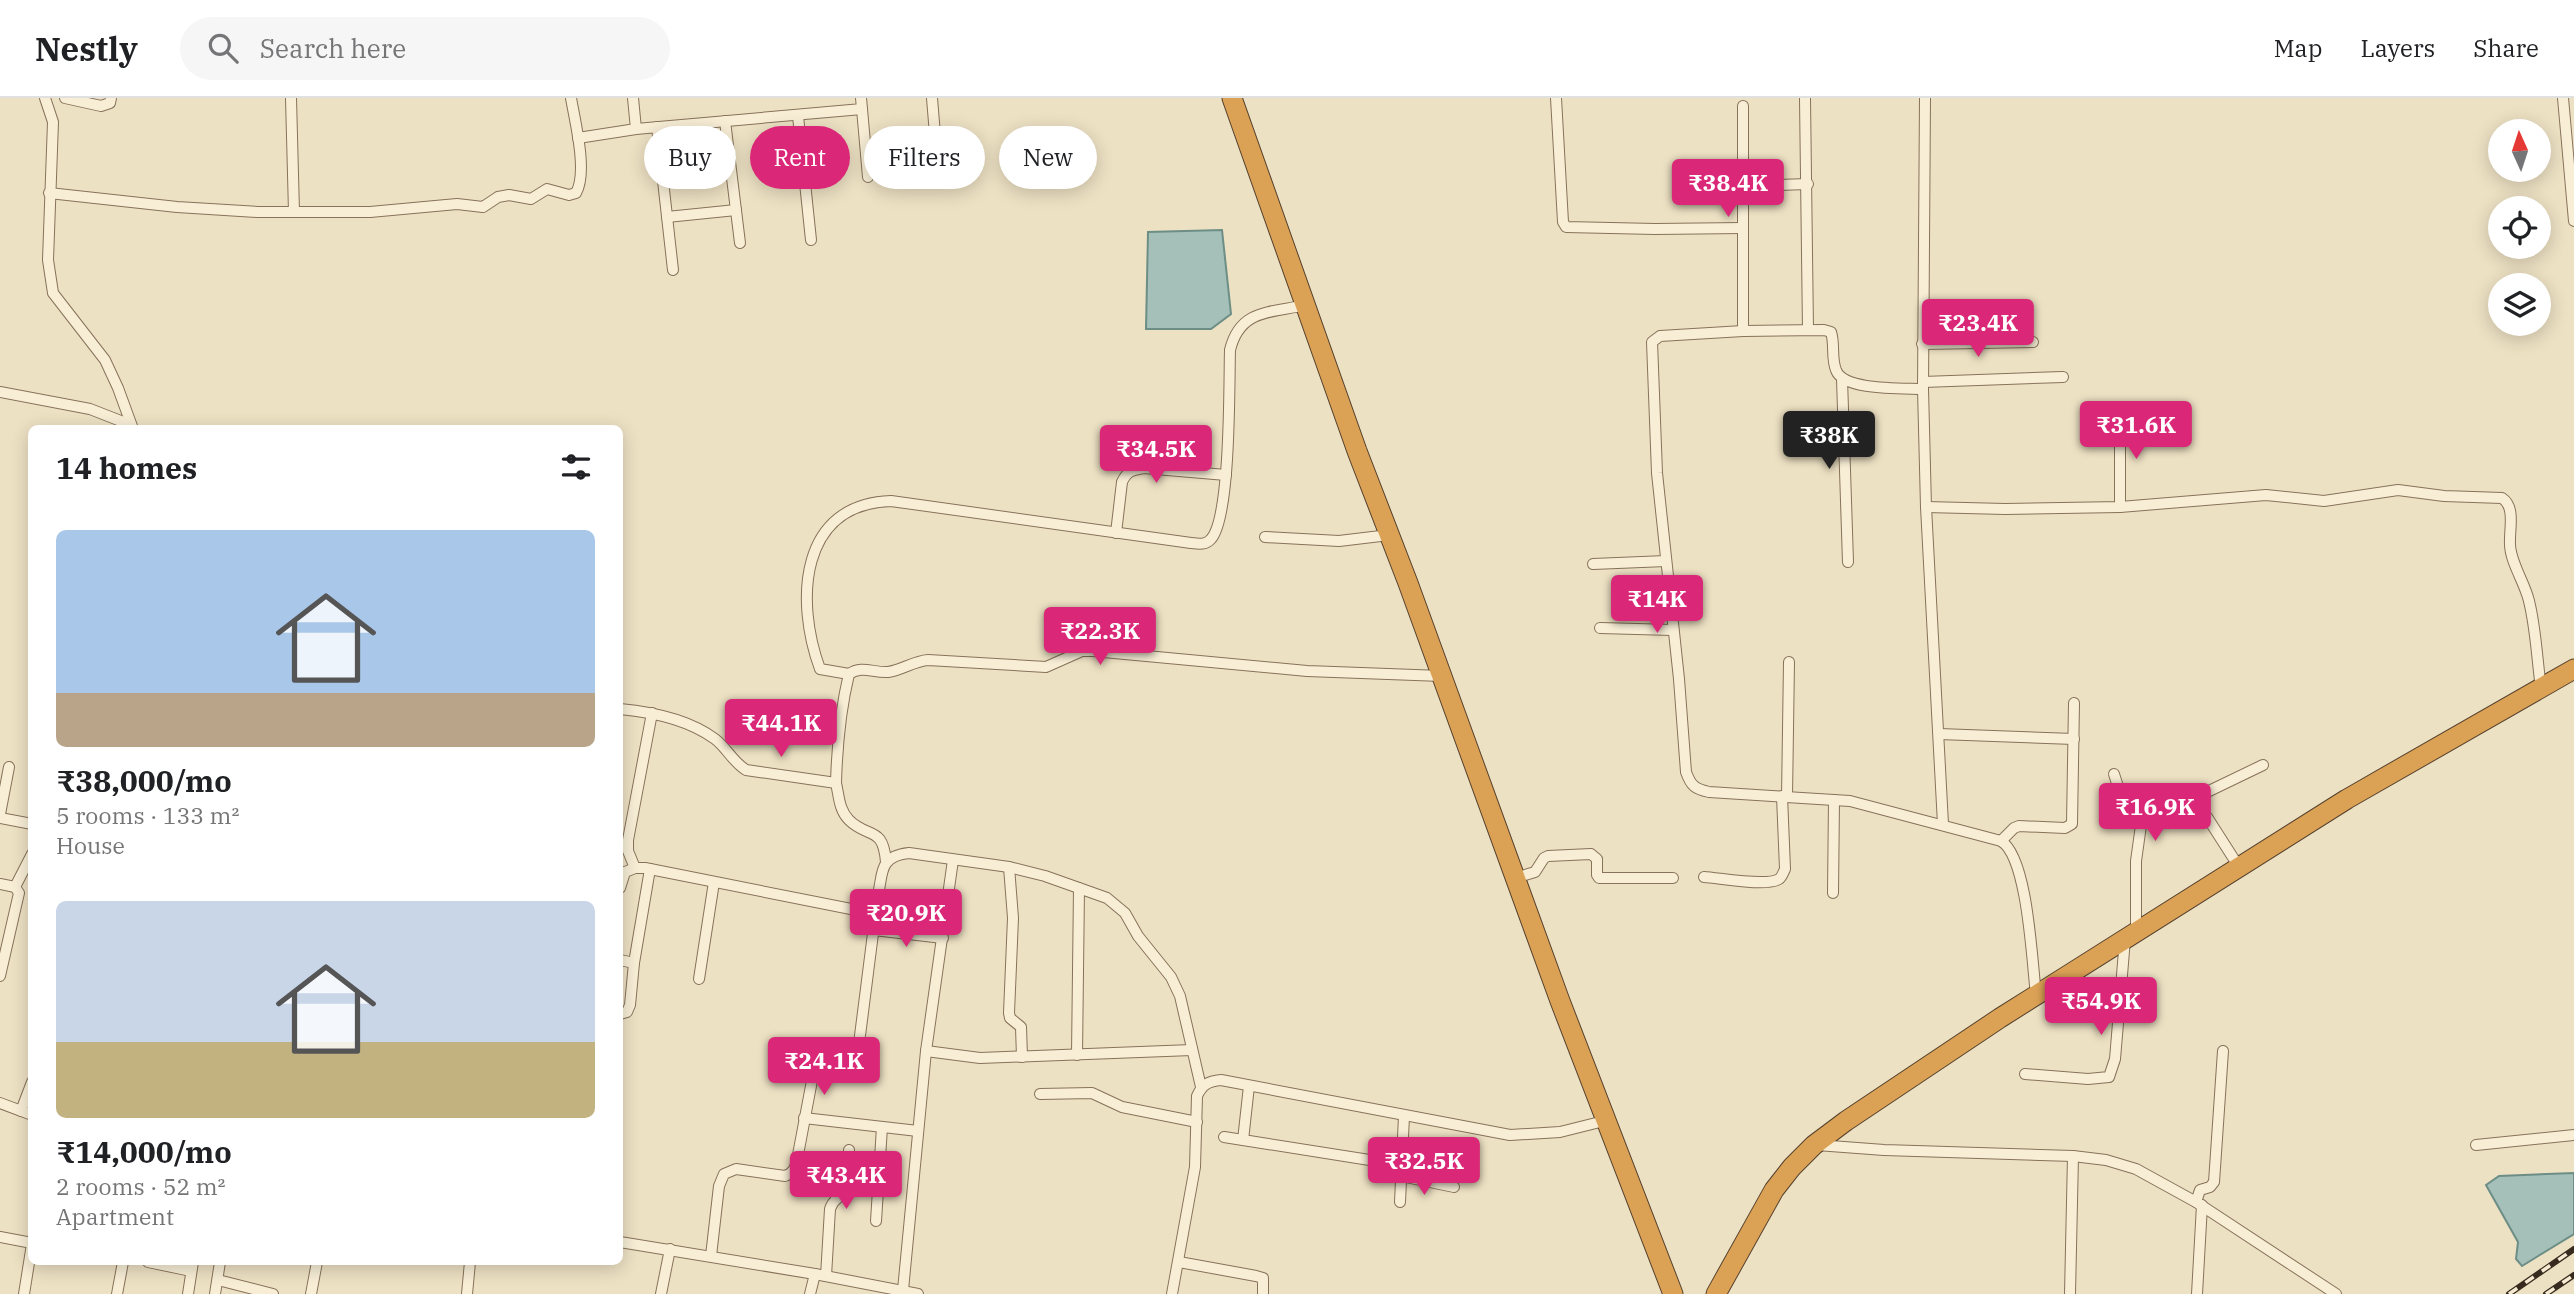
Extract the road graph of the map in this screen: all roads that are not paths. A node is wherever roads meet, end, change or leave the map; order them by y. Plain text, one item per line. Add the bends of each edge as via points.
1 (45, 98) edge
2 (65, 98) edge
3 (111, 98) edge
4 (291, 98) edge
5 (570, 98) edge
6 (633, 98) edge
7 (932, 98) edge
8 (1232, 98) edge
9 (1556, 98) edge
10 (1924, 98) edge
11 (2563, 98) edge
12 (1805, 99) edge
13 (861, 104) edge
14 (1743, 106) dead end
15 (798, 116) junction
16 (725, 121) junction
17 (668, 126) edge
18 (934, 126) edge
19 (644, 128) edge
20 (636, 129) junction
21 (864, 131) edge
22 (578, 138) junction
23 (1808, 184) junction
24 (1743, 186) junction
25 (664, 189) edge
26 (49, 193) junction
27 (736, 210) junction
28 (294, 212) junction
29 (667, 217) junction
30 (2574, 221) edge
31 (1743, 228) junction
32 (811, 240) dead end
33 (740, 243) dead end
34 (673, 270) dead end
35 (1306, 305) junction
36 (1808, 330) junction
37 (1743, 331) junction
38 (2033, 342) dead end
39 (1922, 344) junction
40 (2063, 377) dead end
41 (1842, 379) junction
42 (1923, 386) junction
43 (0, 392) edge
44 (2120, 416) dead end
45 (127, 425) edge
46 (131, 425) edge
47 (1226, 475) junction
48 (2120, 506) junction
49 (1926, 507) junction
50 (1116, 533) junction
51 (1389, 535) junction
52 (1265, 537) dead end
53 (1666, 561) junction
54 (1848, 562) dead end
55 (1593, 564) dead end
56 (1600, 628) dead end
57 (1673, 630) junction
58 (1789, 662) dead end
59 (2574, 669) edge
60 (849, 674) junction
61 (1442, 676) junction
62 (2541, 688) junction
63 (2074, 703) dead end
64 (623, 709) edge
65 (652, 713) junction
66 (1939, 734) junction
67 (2074, 738) junction
68 (2263, 765) dead end
69 (9, 767) dead end
70 (2114, 774) dead end
71 (836, 783) junction
72 (1784, 797) junction
73 (1834, 800) junction
74 (2143, 811) junction
75 (2202, 814) junction
76 (0, 816) edge
77 (28, 823) edge
78 (1943, 824) junction
79 (2001, 841) junction
80 (953, 860) junction
81 (28, 862) edge
82 (886, 862) junction
83 (1009, 867) junction
84 (2239, 867) junction
85 (635, 868) junction
86 (650, 869) junction
87 (1704, 877) dead end
88 (623, 878) edge
89 (1515, 878) junction
90 (1673, 878) dead end
91 (714, 882) junction
92 (0, 884) edge
93 (15, 887) junction
94 (1079, 888) junction
95 (1833, 893) dead end
96 (877, 902) junction
97 (874, 930) junction
98 (2130, 936) junction
99 (943, 938) junction
100 (623, 961) edge
101 (634, 963) junction
102 (0, 976) edge
103 (699, 979) dead end
104 (2036, 995) junction
105 (623, 1013) edge
106 (1192, 1050) junction
107 (926, 1051) junction
108 (2223, 1051) dead end
109 (1077, 1055) junction
110 (1022, 1057) junction
111 (2025, 1074) dead end
112 (1250, 1086) junction
113 (1201, 1087) junction
114 (1040, 1094) dead end
115 (0, 1103) edge
116 (26, 1113) edge
117 (1404, 1116) junction
118 (804, 1118) junction
119 (1604, 1121) junction
120 (1197, 1122) junction
121 (882, 1127) junction
122 (918, 1131) junction
123 (2574, 1135) edge
124 (1224, 1137) dead end
125 (1243, 1140) junction
126 (1814, 1145) junction
127 (2476, 1145) dead end
128 (849, 1150) dead end
129 (2073, 1156) junction
130 (1401, 1171) junction
131 (1454, 1187) dead end
132 (1400, 1202) dead end
133 (2199, 1204) junction
134 (876, 1221) dead end
135 (0, 1237) edge
136 (28, 1242) edge
137 (623, 1242) edge
138 (670, 1249) junction
139 (711, 1256) junction
140 (1179, 1262) junction
141 (29, 1265) edge
142 (122, 1265) edge
143 (220, 1265) edge
144 (316, 1265) edge
145 (470, 1265) edge
146 (192, 1266) edge
147 (820, 1275) junction
148 (218, 1280) junction
149 (866, 1289) edge
150 (895, 1291) edge
151 (24, 1294) edge
152 (117, 1294) edge
153 (188, 1294) edge
154 (215, 1294) edge
155 (273, 1294) edge
156 (311, 1294) edge
157 (467, 1294) edge
158 (661, 1294) edge
159 (810, 1294) edge
160 (918, 1294) edge
161 (1172, 1294) edge
162 (1263, 1294) edge
163 (1673, 1294) edge
164 (1716, 1294) edge
165 (2070, 1294) edge
166 (2197, 1294) edge
167 (2336, 1294) edge

1 - 26 street via 53,122
2 - 3 street via 101,106
4 - 28 street
5 - 22 street
6 - 20 street
7 - 18 street
8 - 35 highway
9 - 31 street via 1566,226
10 - 39 street
11 - 30 street
12 - 23 street
13 - 15 street
13 - 21 street
14 - 24 street
15 - 16 street
15 - 32 street
16 - 17 street
16 - 27 street
19 - 20 street
20 - 22 street
22 - 28 street via 581,180 576,193 569,195 547,189 531,199 504,195 482,207 457,204 370,212
23 - 24 street
23 - 36 street
24 - 31 street
25 - 29 street
26 - 28 street via 177,207
26 - 46 street via 53,293 105,360
27 - 29 street
27 - 33 street
29 - 34 street
31 - 37 street
35 - 47 street via 1253,316 1233,336
35 - 51 highway
36 - 37 street
36 - 41 street via 1831,332 1836,373
37 - 53 street via 1660,336 1653,342 1657,472
38 - 39 street
39 - 42 street
40 - 42 street
41 - 42 street via 1854,384
41 - 54 street
42 - 49 street
43 - 45 street via 90,409
44 - 48 street
47 - 50 street via 1132,470 1122,482
47 - 50 street via 1210,541 1202,544
48 - 49 street
48 - 62 street via 2266,495 2324,501 2398,490 2502,498 2510,511 2511,554 2530,606
49 - 66 street
50 - 60 street via 916,503 871,501 857,505 841,514 820,537 810,565 807,601 820,669
51 - 52 street via 1339,541
51 - 61 highway
53 - 55 street
53 - 57 street
56 - 57 street
57 - 72 street via 1689,782 1709,792
58 - 72 street
59 - 62 highway
60 - 61 street via 860,668 890,672 928,660 1046,667 1082,651 1093,651 1307,671
60 - 71 street via 837,734
61 - 89 highway
62 - 84 highway
63 - 67 street
64 - 65 street
65 - 71 street via 714,738 746,770
65 - 85 street via 628,840
66 - 67 street
66 - 78 street
67 - 79 street via 2072,824 2019,826
68 - 75 street via 2207,792
69 - 76 street
70 - 74 street via 2121,796 2142,805
71 - 82 street via 842,811 855,825 881,839
72 - 73 street
72 - 87 street via 1782,876 1762,882
73 - 78 street
73 - 95 street
74 - 75 street
74 - 98 street
75 - 84 street
76 - 77 street
78 - 79 street
79 - 104 street via 2012,850 2022,877
80 - 82 street via 909,853
80 - 83 street
80 - 99 street
81 - 93 street
82 - 96 street
83 - 94 street
83 - 110 street via 1013,918 1009,1013 1021,1027
84 - 98 highway
85 - 86 street
85 - 88 street via 625,872
86 - 91 street
86 - 101 street
89 - 90 street via 1535,872 1548,856 1591,854 1597,859 1599,878
89 - 119 highway
91 - 96 street via 856,910 869,910
91 - 103 street
92 - 93 street
93 - 102 street via 18,902
94 - 106 street via 1107,898 1125,913 1171,977
94 - 109 street
96 - 97 street
97 - 99 street
97 - 118 street via 858,1061 853,1071 814,1070
98 - 104 highway
98 - 111 street via 2109,1077
99 - 107 street
100 - 101 street
101 - 105 street via 630,1005
104 - 126 highway
106 - 109 street
106 - 113 street
107 - 110 street via 980,1058
107 - 122 street
108 - 133 street via 2214,1182 2200,1190
109 - 110 street
112 - 113 street via 1221,1080
112 - 117 street
112 - 125 street
113 - 120 street
114 - 120 street via 1092,1093 1122,1107
115 - 116 street
117 - 119 street via 1510,1135 1560,1132
117 - 130 street
118 - 121 street
118 - 139 street via 790,1174 736,1169 724,1174
119 - 163 highway
120 - 140 street via 1195,1167
121 - 122 street
121 - 134 street
122 - 150 street
123 - 127 street
124 - 125 street
125 - 130 street
126 - 129 street
126 - 164 highway via 1774,1190
128 - 147 street via 847,1185 830,1209
129 - 133 street via 2136,1169
129 - 165 street
130 - 131 street
130 - 132 street
133 - 166 street
133 - 167 street
135 - 136 street
137 - 138 street
138 - 139 street
138 - 158 street
139 - 147 street
140 - 161 street
140 - 162 street via 1263,1278
141 - 151 street
142 - 152 street
143 - 148 street
144 - 156 street
145 - 157 street
146 - 153 street
147 - 149 street
147 - 159 street
148 - 154 street
148 - 155 street
149 - 150 street
150 - 160 street

